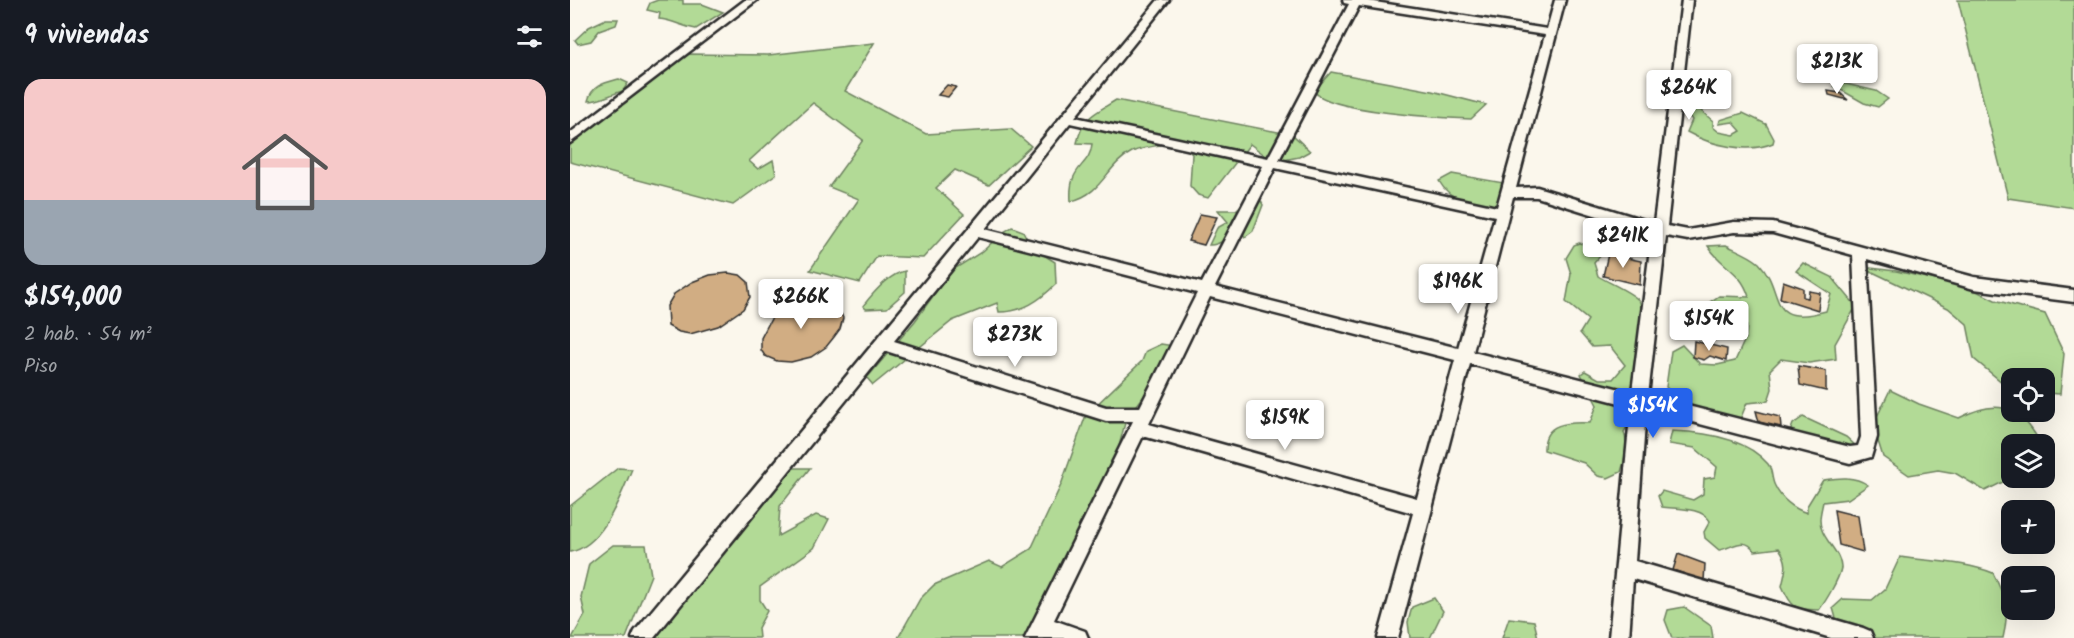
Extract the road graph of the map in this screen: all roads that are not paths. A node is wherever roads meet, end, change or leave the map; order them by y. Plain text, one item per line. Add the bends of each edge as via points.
1 (752, 0) edge
2 (1164, 0) edge
3 (1560, 0) edge
4 (1687, 0) edge
5 (1353, 1) edge
6 (1551, 33) junction
7 (1066, 119) junction
8 (570, 139) edge
9 (1271, 163) junction
10 (1508, 193) junction
11 (1503, 213) junction
12 (1660, 230) junction
13 (975, 231) junction
14 (1860, 251) junction
15 (1206, 291) junction
16 (2074, 296) edge
17 (882, 344) junction
18 (1464, 357) junction
19 (1639, 402) junction
20 (1142, 421) junction
21 (1423, 508) junction
22 (1625, 567) junction
23 (1038, 632) edge
24 (642, 638) edge
25 (1078, 638) edge
26 (1389, 638) edge
27 (1619, 638) edge
28 (1863, 638) edge

1 - 8 street
2 - 7 street
3 - 6 street
4 - 12 street
5 - 6 street
5 - 9 street
6 - 10 street
7 - 9 street
7 - 13 street
9 - 11 street
9 - 15 street
10 - 11 street
10 - 12 street via 1537,192
11 - 18 street
12 - 14 street via 1688,235 1734,227 1773,228
12 - 19 street
13 - 15 street
13 - 17 street
14 - 16 street via 1974,284
14 - 19 street via 1869,437 1865,452 1850,455
15 - 18 street
15 - 20 street
17 - 20 street via 1106,414
17 - 24 street
18 - 19 street
18 - 21 street
19 - 22 street
20 - 21 street
20 - 23 street
21 - 26 street
22 - 27 street
22 - 28 street
23 - 25 street

